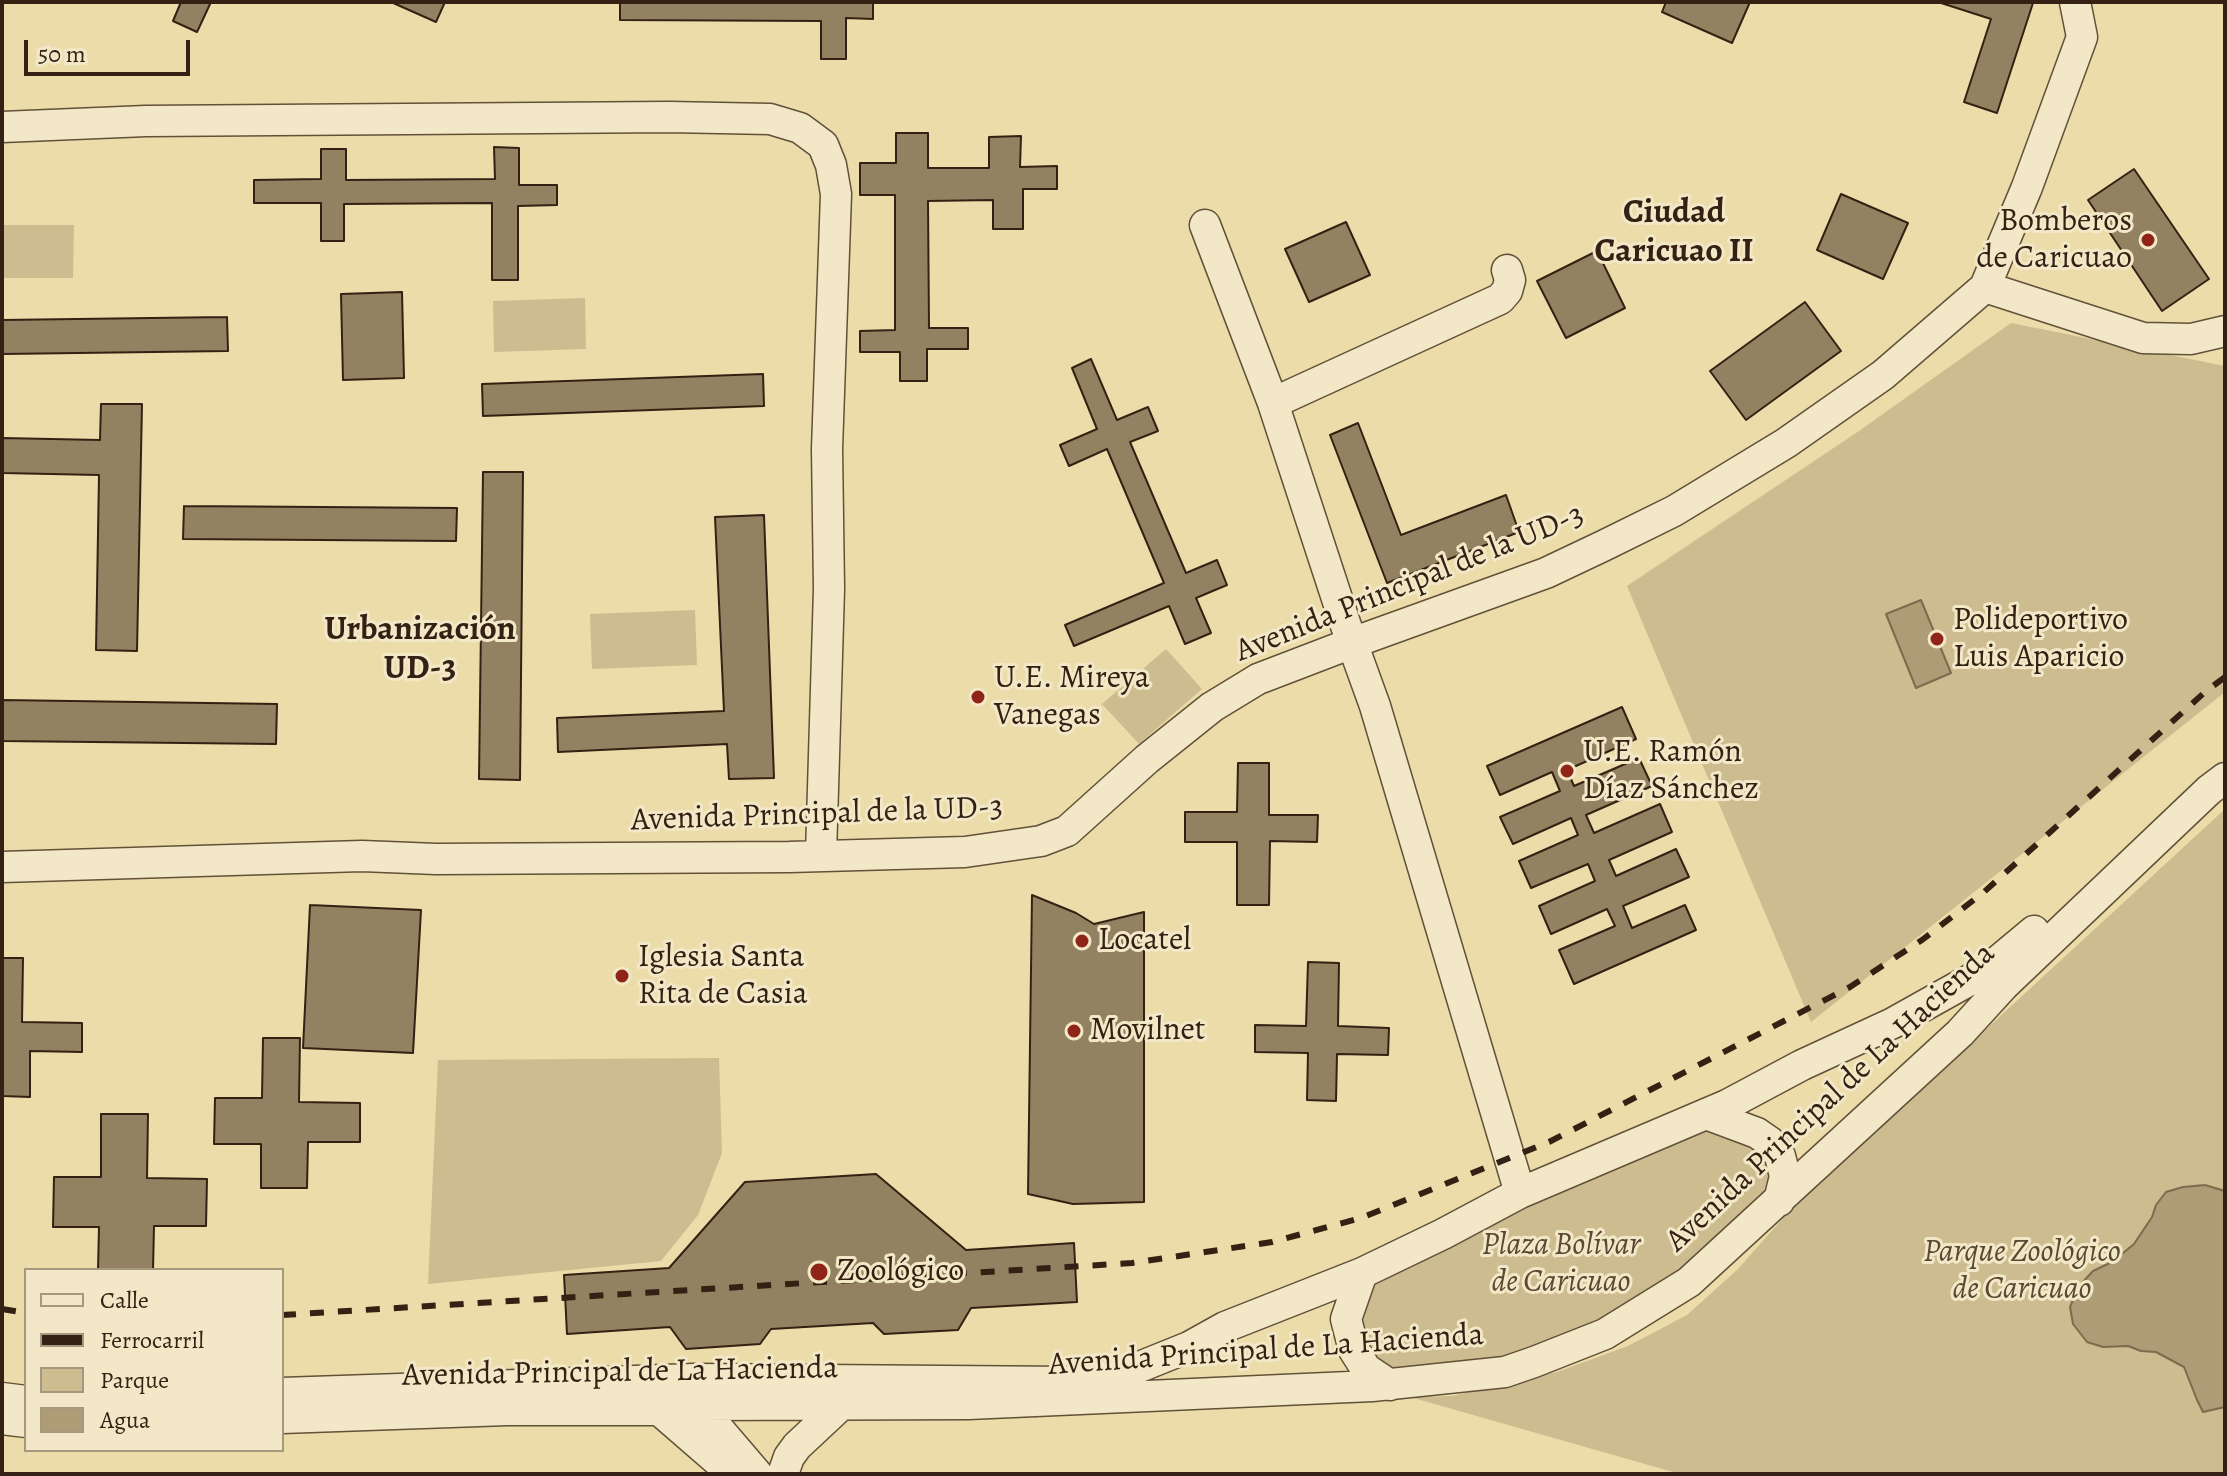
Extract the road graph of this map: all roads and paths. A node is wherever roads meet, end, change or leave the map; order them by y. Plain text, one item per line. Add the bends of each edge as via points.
1 (2075, 2) edge
2 (2, 127) edge
3 (1205, 225) dead end
4 (1507, 270) dead end
5 (1985, 287) junction
6 (2225, 331) edge
7 (1273, 403) junction
8 (1352, 643) junction
9 (2225, 753) edge
10 (2225, 778) edge
11 (821, 855) junction
12 (2, 867) edge
13 (1706, 1114) junction
14 (1520, 1193) junction
15 (1779, 1201) junction
16 (1362, 1273) junction
17 (1390, 1385) junction
18 (696, 1392) junction
19 (284, 1393) edge
20 (656, 1395) junction
21 (2, 1398) edge
22 (24, 1401) edge
23 (842, 1404) junction
24 (284, 1418) edge
25 (2, 1419) edge
26 (24, 1422) edge
27 (733, 1474) edge
28 (757, 1474) edge
29 (783, 1474) edge

1 - 5 street, Avenida Principal de la UD-3 via 2082,37
2 - 11 street via 698,117 770,119 800,128 823,145 836,194
3 - 7 street
4 - 7 street via 1510,280 1500,299
5 - 6 street via 2143,338 2191,339
5 - 8 street, Avenida Principal de la UD-3 via 1883,375 1786,443 1674,511 1546,573
7 - 8 street
8 - 11 street, Avenida Principal de la UD-3 via 1258,679 1212,707 1067,831 1041,841 965,852
8 - 14 street
9 - 13 street, Avenida Principal de La Hacienda via 1986,971 1893,1023
10 - 15 street, Avenida Principal de La Hacienda
11 - 12 street, Avenida Principal de la UD-3 via 362,856
13 - 14 street, Avenida Principal de La Hacienda
13 - 15 street via 1770,1142 1785,1176
14 - 16 street, Avenida Principal de La Hacienda
15 - 17 street, Avenida Principal de La Hacienda via 1689,1282 1605,1334 1505,1372
16 - 17 street via 1346,1319 1354,1350 1366,1369
16 - 18 street, Avenida Principal de La Hacienda via 1127,1372 1069,1382
17 - 23 street, Avenida Principal de La Hacienda via 968,1404
18 - 20 street, Avenida Principal de La Hacienda
18 - 23 street, Avenida Principal de La Hacienda
18 - 28 street
19 - 20 street, Avenida Principal de La Hacienda
20 - 24 street, Avenida Principal de La Hacienda via 507,1410
20 - 27 street
21 - 22 street
23 - 29 street via 797,1446
25 - 26 street

